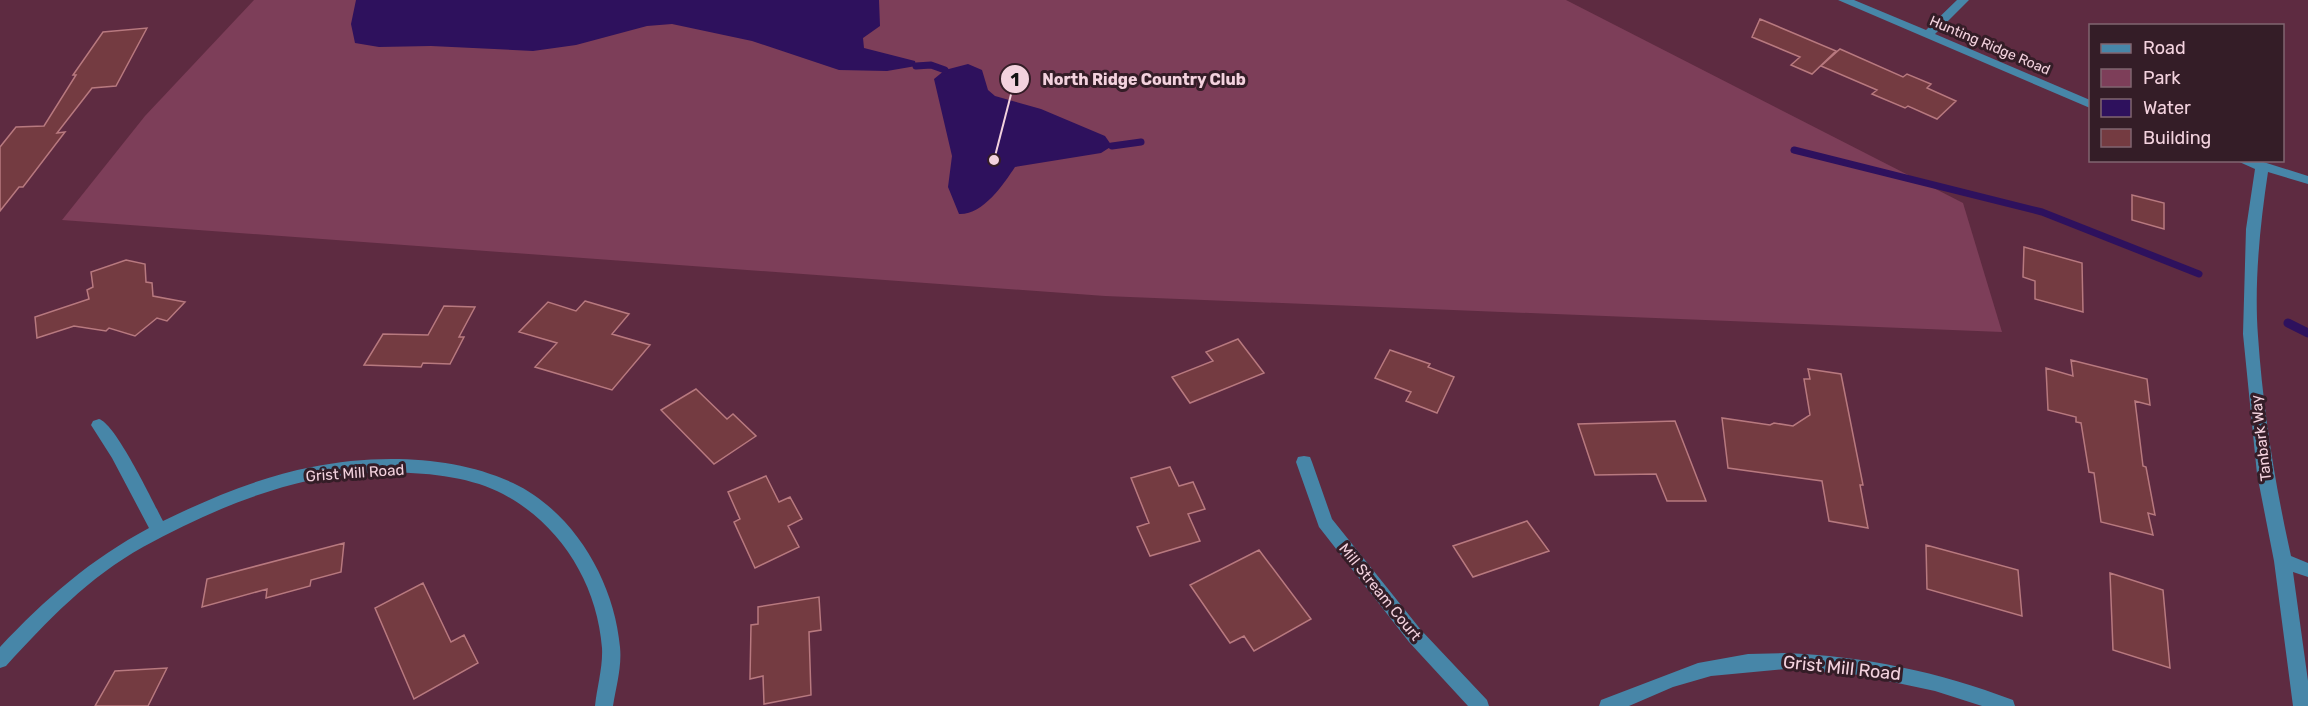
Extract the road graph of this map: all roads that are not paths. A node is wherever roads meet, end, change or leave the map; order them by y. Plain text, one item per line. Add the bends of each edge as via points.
1 (1844, 0) edge
2 (1963, 0) edge
3 (1928, 35) junction
4 (2089, 103) edge
5 (2247, 162) edge
6 (2262, 167) junction
7 (2308, 180) edge
8 (99, 425) dead end
9 (1304, 462) dead end
10 (159, 530) junction
11 (2283, 561) junction
12 (2308, 570) edge
13 (0, 660) edge
14 (604, 706) edge
15 (1480, 706) edge
16 (1608, 706) edge
17 (2006, 706) edge
18 (2302, 706) edge

1 - 3 street, Hunting Ridge Road
2 - 3 street
3 - 4 street, Hunting Ridge Road
5 - 6 street
6 - 7 street
6 - 11 street, Tanbark Way via 2253,229 2250,334 2265,474
8 - 10 street
9 - 15 street, Mill Stream Court via 1325,522 1415,636
10 - 13 street, Grist Mill Road via 104,563 34,623
10 - 14 street, Grist Mill Road via 269,485 315,473 432,469 482,478 521,496 559,527 588,565 604,604 611,649
11 - 12 street
11 - 18 street, Tanbark Way
16 - 17 street, Grist Mill Road via 1710,668 1774,661 1842,665 1911,676

